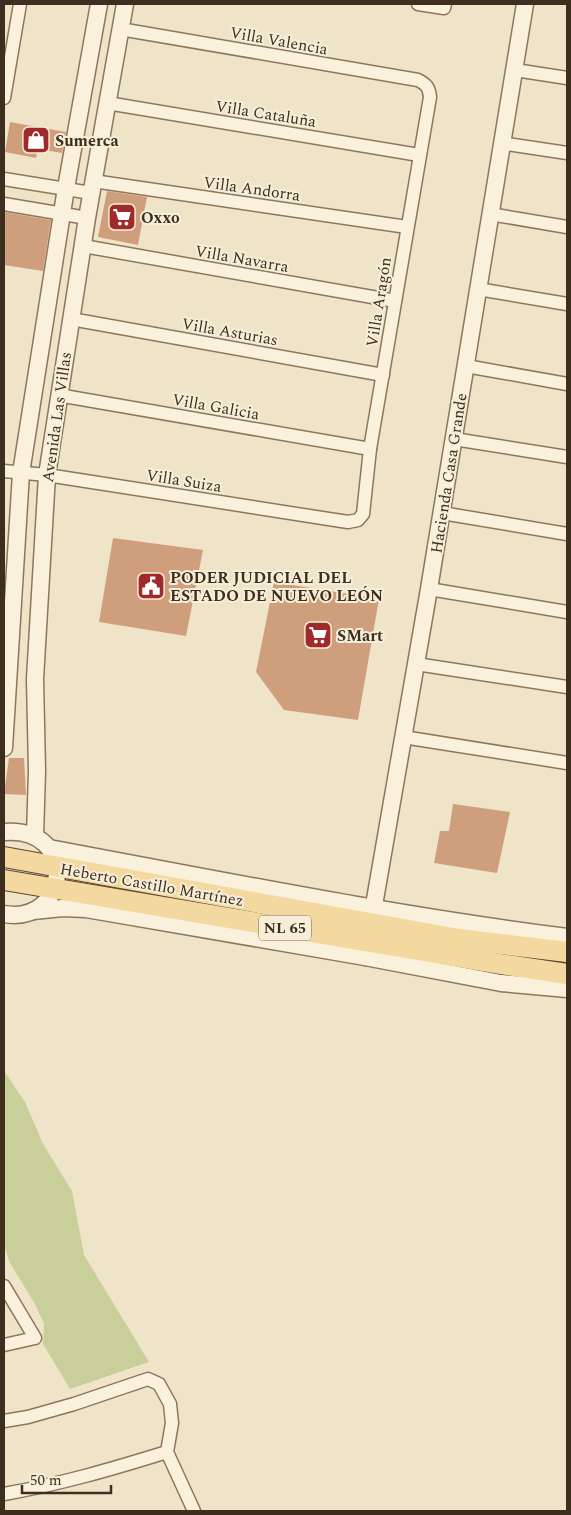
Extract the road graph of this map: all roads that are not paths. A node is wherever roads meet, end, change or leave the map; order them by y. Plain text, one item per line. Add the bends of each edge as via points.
1 (20, 4) edge
2 (99, 4) edge
3 (125, 4) edge
4 (418, 4) edge
5 (526, 4) edge
6 (444, 6) edge
7 (120, 30) junction
8 (515, 70) junction
9 (567, 78) edge
10 (429, 88) joint
11 (4, 98) edge
12 (106, 103) junction
13 (501, 143) junction
14 (567, 154) edge
15 (419, 155) junction
16 (4, 179) edge
17 (92, 187) junction
18 (66, 188) junction
19 (4, 204) edge
20 (62, 214) junction
21 (490, 214) junction
22 (87, 218) junction
23 (407, 227) junction
24 (567, 227) edge
25 (83, 246) junction
26 (478, 289) junction
27 (395, 302) junction
28 (567, 304) edge
29 (71, 319) junction
30 (466, 366) junction
31 (383, 375) junction
32 (567, 384) edge
33 (58, 395) junction
34 (454, 439) junction
35 (370, 449) junction
36 (567, 458) edge
37 (4, 471) edge
38 (20, 473) junction
39 (47, 474) junction
40 (442, 513) junction
41 (358, 520) joint
42 (567, 534) edge
43 (429, 589) junction
44 (567, 612) edge
45 (416, 664) junction
46 (567, 688) edge
47 (403, 737) junction
48 (4, 748) edge
49 (567, 763) edge
50 (4, 832) edge
51 (35, 836) junction
52 (49, 848) junction
53 (4, 857) edge
54 (57, 867) junction
55 (4, 880) edge
56 (54, 890) junction
57 (33, 911) junction
58 (4, 914) edge
59 (368, 933) junction
60 (567, 937) edge
61 (567, 952) edge
62 (567, 974) edge
63 (567, 989) edge
64 (4, 1286) edge
65 (4, 1345) edge
66 (4, 1421) edge
67 (168, 1452) junction
68 (4, 1494) edge
69 (194, 1511) edge

1 - 11 street
2 - 18 street, Avenida Las Villas
3 - 7 street, Avenida Las Villas
4 - 6 street
5 - 8 street, Hacienda Casa Grande
7 - 10 street, Villa Valencia via 418,80
7 - 12 street, Avenida Las Villas
8 - 9 street
8 - 13 street, Hacienda Casa Grande
10 - 15 street, Villa Aragón
12 - 15 street, Villa Cataluña
12 - 17 street, Avenida Las Villas
13 - 14 street
13 - 21 street, Hacienda Casa Grande
15 - 23 street, Villa Aragón
16 - 18 street, Villa Andorra
17 - 18 street, Villa Andorra
17 - 22 street, Avenida Las Villas
17 - 23 street, Villa Andorra
18 - 20 street, Avenida Las Villas
19 - 20 street
20 - 22 street
20 - 38 street, Avenida Las Villas
21 - 24 street
21 - 26 street, Hacienda Casa Grande
22 - 25 street, Avenida Las Villas
23 - 27 street, Villa Aragón
25 - 27 street, Villa Navarra
25 - 29 street, Avenida Las Villas
26 - 28 street
26 - 30 street, Hacienda Casa Grande
27 - 31 street, Villa Aragón
29 - 31 street, Villa Asturias
29 - 33 street, Avenida Las Villas
30 - 32 street
30 - 34 street, Hacienda Casa Grande
31 - 35 street, Villa Aragón
33 - 35 street, Villa Galicia
33 - 39 street, Avenida Las Villas
34 - 36 street
34 - 40 street, Hacienda Casa Grande
35 - 41 street, Villa Aragón via 363,514
37 - 38 street, Villa Suiza
38 - 39 street, Villa Suiza
38 - 48 street, Avenida Las Villas
39 - 41 street, Villa Suiza via 348,522
39 - 51 street, Avenida Las Villas via 35,679
40 - 42 street
40 - 43 street, Hacienda Casa Grande
43 - 44 street
43 - 45 street, Hacienda Casa Grande
45 - 46 street
45 - 47 street, Hacienda Casa Grande
47 - 49 street
47 - 59 street, Hacienda Casa Grande
50 - 51 street
51 - 52 street
52 - 54 street
52 - 59 street
53 - 54 main road, Heberto Castillo Martínez / NL 65
54 - 56 street
54 - 59 main road, Heberto Castillo Martínez / NL 65
55 - 56 main road, Heberto Castillo Martínez / NL 65
56 - 57 street
56 - 59 main road, Heberto Castillo Martínez / NL 65
57 - 58 street via 23,915
57 - 59 street via 86,909
59 - 60 street via 480,926
59 - 61 main road, Heberto Castillo Martínez / NL 65
59 - 62 main road, Heberto Castillo Martínez / NL 65
59 - 63 street via 501,983
64 - 65 street via 35,1338
66 - 67 street via 28,1417 148,1379 162,1389 170,1404
67 - 68 street via 86,1477
67 - 69 street

